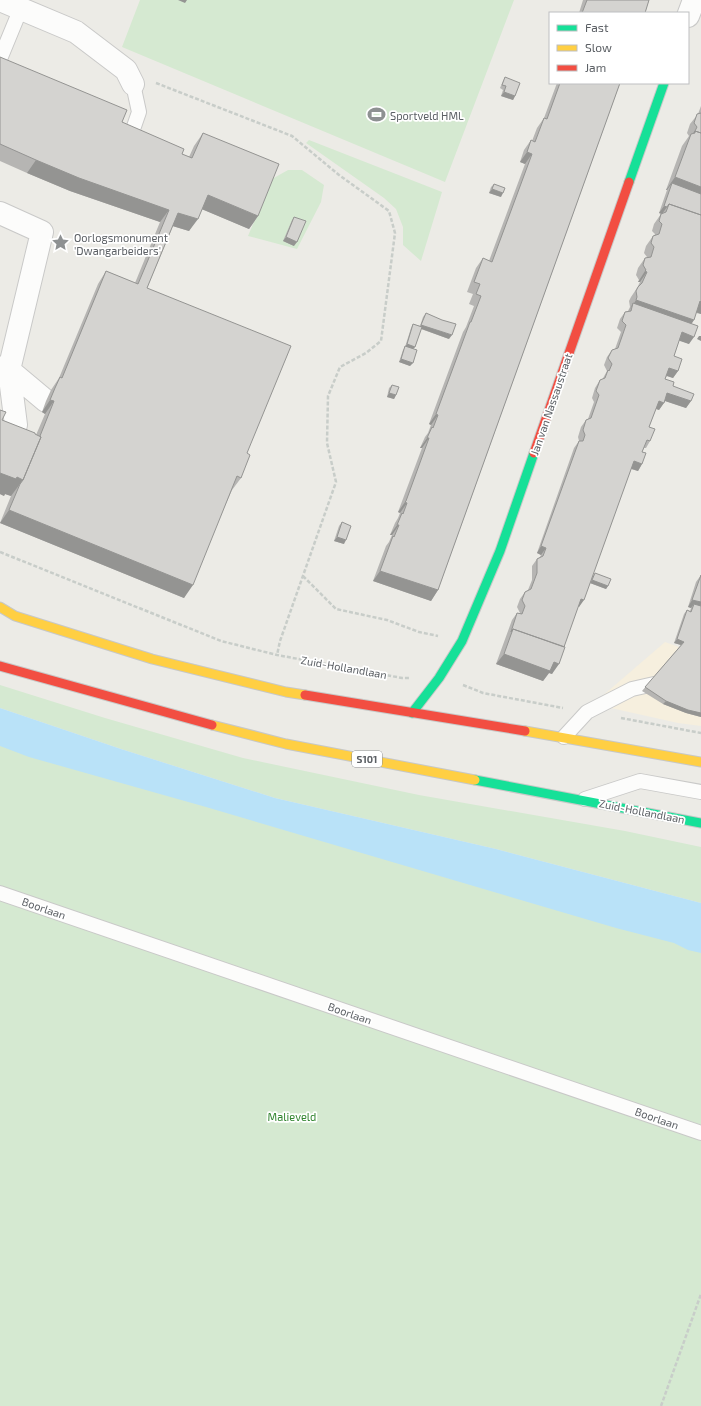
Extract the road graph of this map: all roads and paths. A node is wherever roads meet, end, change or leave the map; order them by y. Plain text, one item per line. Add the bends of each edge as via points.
1 (0, 0) edge
2 (694, 0) edge
3 (21, 8) junction
4 (689, 13) edge
5 (0, 59) edge
6 (133, 84) junction
7 (664, 84) edge
8 (129, 141) edge
9 (0, 213) edge
10 (5, 368) edge
11 (46, 401) dead end
12 (0, 462) edge
13 (0, 552) edge
14 (303, 576) junction
15 (0, 607) edge
16 (0, 613) edge
17 (15, 616) junction
18 (419, 632) dead end
19 (277, 655) junction
20 (0, 666) edge
21 (440, 678) junction
22 (701, 696) edge
23 (587, 712) junction
24 (412, 713) junction
25 (701, 733) edge
26 (564, 737) junction
27 (701, 762) edge
28 (701, 792) edge
29 (583, 800) junction
30 (701, 823) edge
31 (0, 893) edge
32 (701, 1132) edge
33 (701, 1294) edge
34 (661, 1406) edge

1 - 3 street
2 - 4 street
3 - 5 lane
3 - 6 street via 76,32 126,70
6 - 8 lane via 139,112
6 - 14 path via 157,84 292,136 339,175 389,211 395,233 381,341 366,353 340,367 328,396 327,443 336,482
7 - 21 main road, Jan van Nassaustraat via 500,551 462,640
9 - 10 street via 42,232
10 - 11 street
10 - 12 street via 16,425
13 - 19 path, Zuid-Hollandlaan via 221,641
14 - 18 path via 336,609 387,620
14 - 19 path
15 - 17 main road
16 - 17 main road
17 - 24 main road via 152,659 279,691
19 - 21 path, Zuid-Hollandlaan via 402,678
20 - 29 main road, Zuid-Hollandlaan / S101 via 286,744
21 - 23 path, Zuid-Hollandlaan via 483,693
21 - 24 main road, Jan van Nassaustraat
22 - 23 lane via 654,684 632,689
23 - 25 path, Zuid-Hollandlaan
23 - 26 lane
24 - 26 main road
26 - 27 main road
28 - 29 lane, Zuid-Hollandlaan via 640,781
29 - 30 main road, Zuid-Hollandlaan / S101
31 - 32 lane, Boorlaan
33 - 34 path

